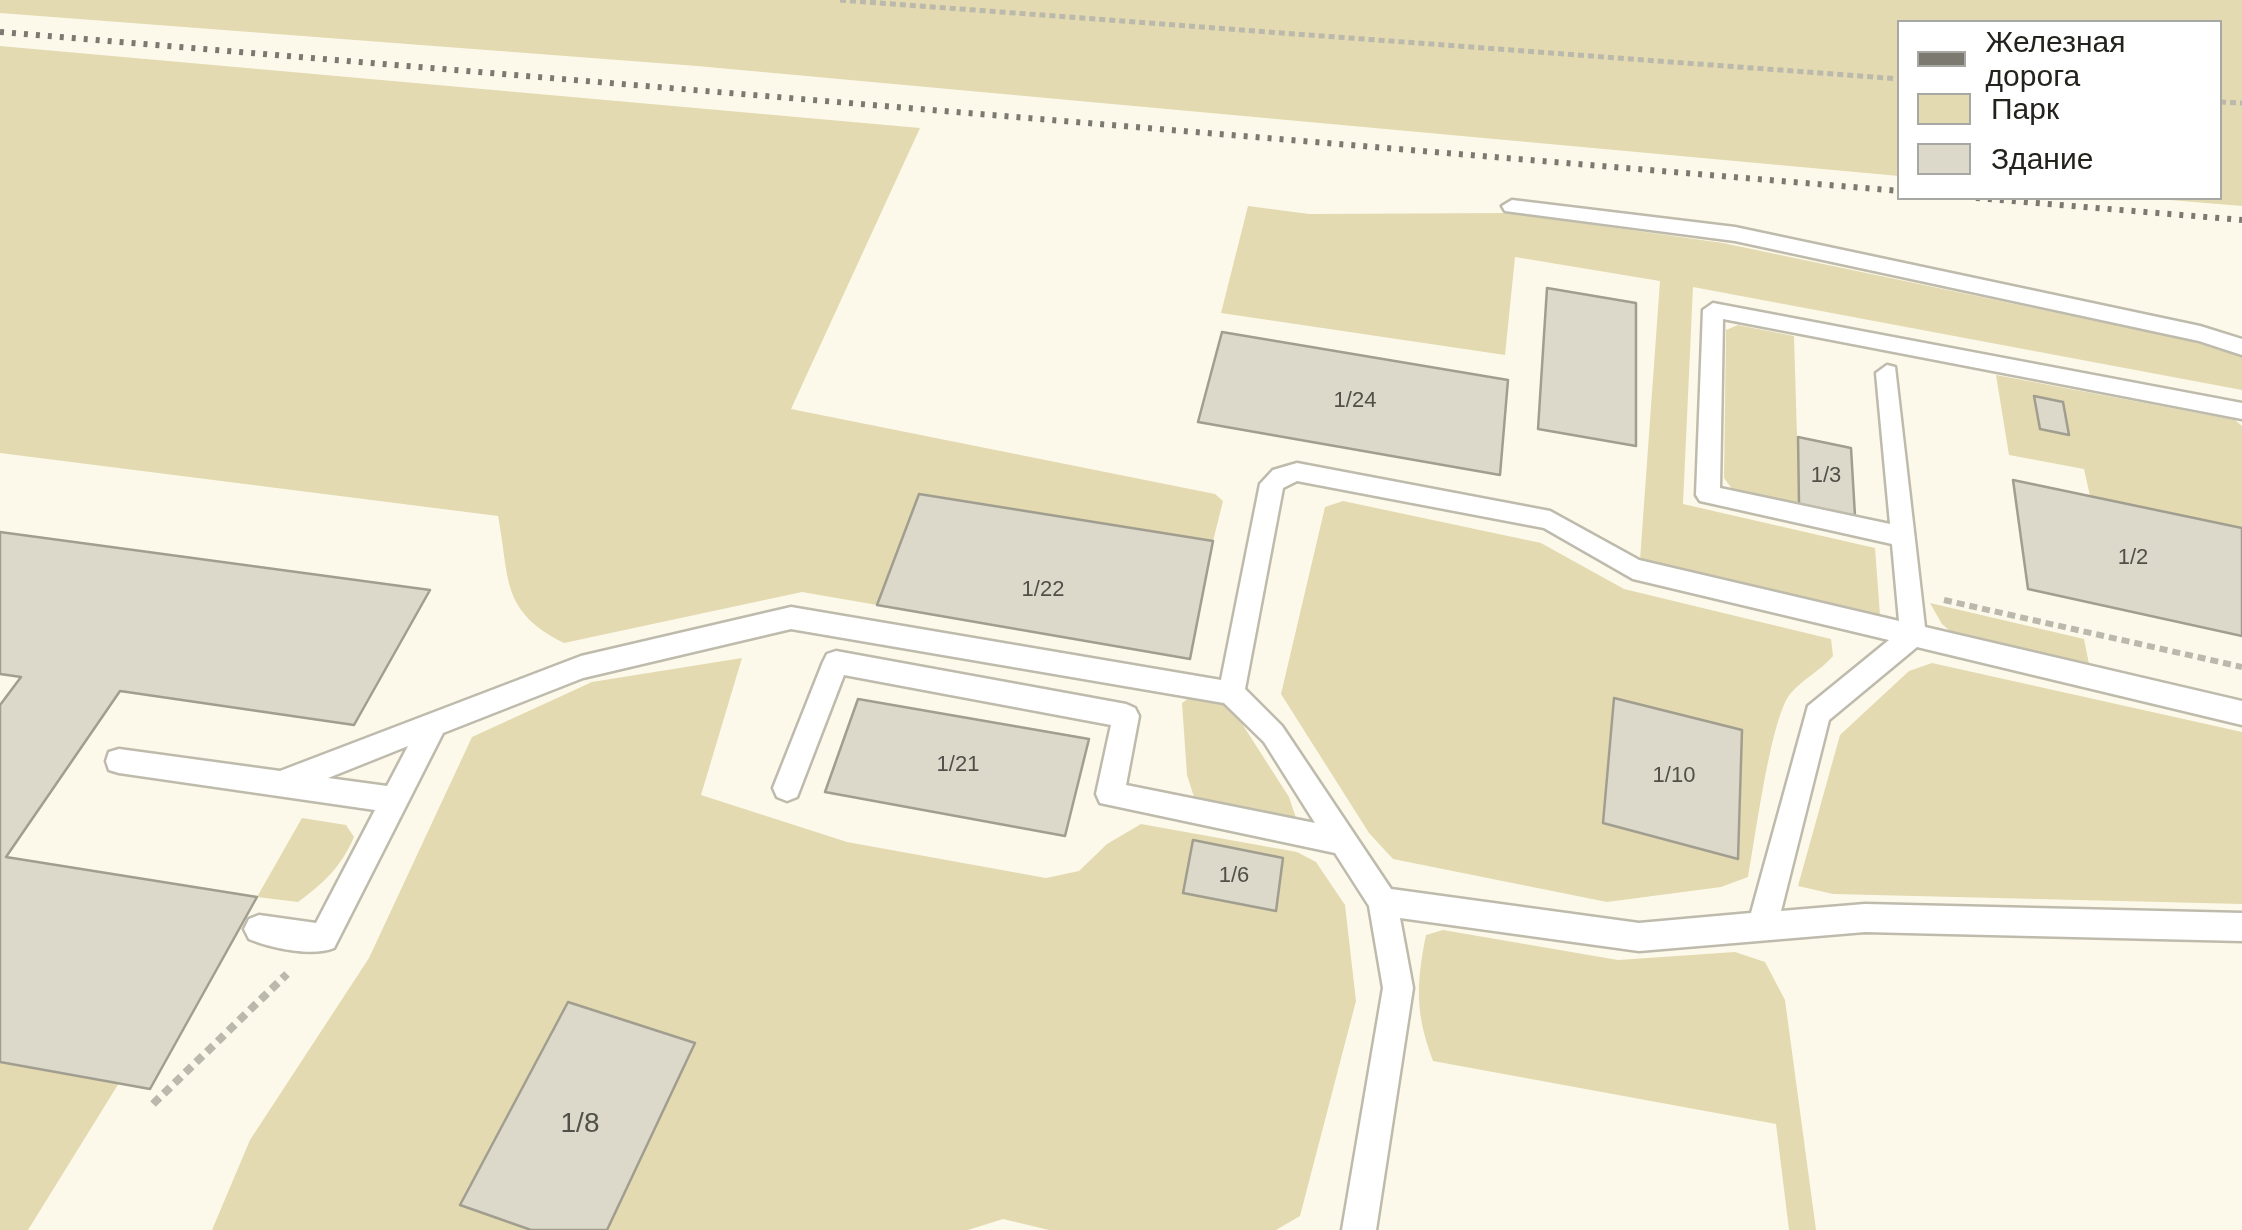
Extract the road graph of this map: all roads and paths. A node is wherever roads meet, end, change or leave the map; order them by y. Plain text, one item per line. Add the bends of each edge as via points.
1 (840, 0) edge
2 (1897, 79) edge
3 (1512, 206) dead end
4 (2242, 346) edge
5 (1888, 374) dead end
6 (2242, 411) edge
7 (1904, 536) junction
8 (1909, 592) junction
9 (1913, 635) junction
10 (2242, 667) edge
11 (1231, 693) junction
12 (2242, 713) edge
13 (434, 723) junction
14 (119, 761) dead end
15 (280, 784) junction
16 (788, 788) dead end
17 (395, 800) junction
18 (1345, 842) junction
19 (1382, 902) junction
20 (1762, 927) junction
21 (2242, 927) edge
22 (260, 928) dead end
23 (324, 938) junction
24 (153, 1104) dead end
25 (1359, 1230) edge

1 - 2 path
3 - 4 lane via 1735,234
5 - 7 lane
6 - 7 lane via 1712,310 1708,494
7 - 8 lane
8 - 9 lane
8 - 10 path
9 - 11 lane via 1632,569 1550,520 1296,472 1272,484
9 - 12 lane
9 - 20 lane via 1817,714
11 - 13 lane via 791,618 581,667
11 - 18 lane via 1272,734
13 - 15 lane
13 - 17 lane
14 - 15 lane
15 - 17 lane
16 - 18 lane via 836,662 1126,716 1110,794
17 - 23 lane
18 - 19 lane
19 - 20 lane via 1638,937
19 - 25 lane via 1398,988
20 - 21 lane via 1865,918
22 - 23 lane
23 - 24 path

